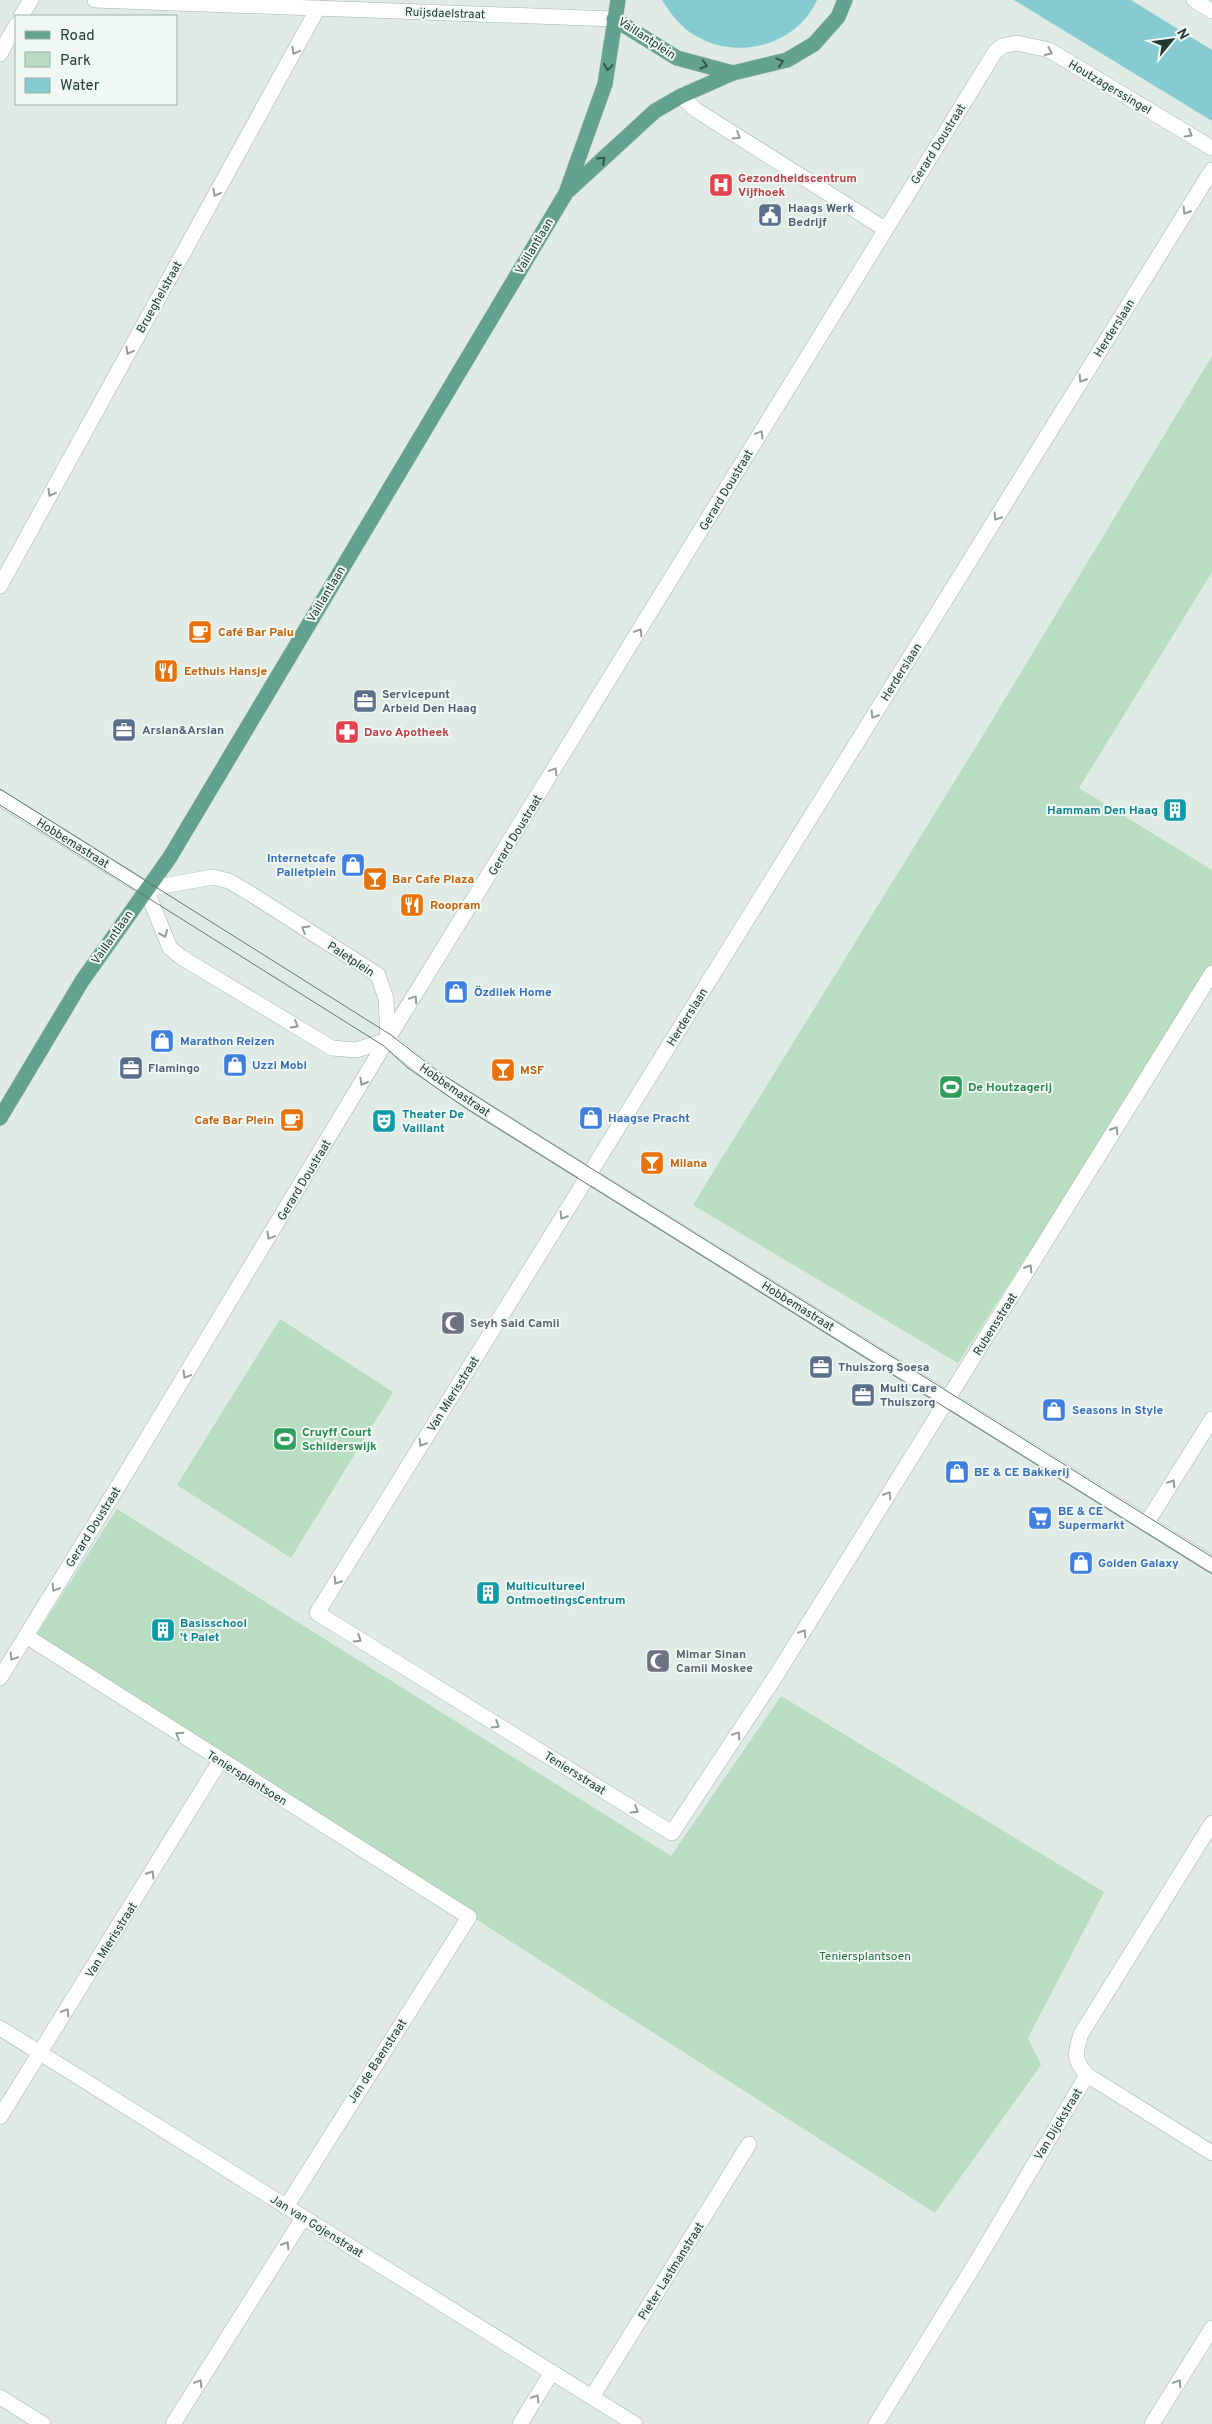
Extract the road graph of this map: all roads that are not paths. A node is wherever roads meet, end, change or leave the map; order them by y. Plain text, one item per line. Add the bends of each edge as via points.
1 (31, 0) edge
2 (95, 0) edge
3 (618, 0) edge
4 (845, 0) edge
5 (1194, 0) edge
6 (318, 8) junction
7 (1212, 11) edge
8 (22, 15) edge
9 (614, 19) junction
10 (15, 27) edge
11 (1002, 46) joint
12 (0, 54) edge
13 (733, 73) junction
14 (681, 96) junction
15 (1212, 148) edge
16 (1212, 170) edge
17 (566, 193) junction
18 (885, 229) junction
19 (0, 586) edge
20 (0, 798) edge
21 (146, 889) junction
22 (1212, 973) edge
23 (388, 1040) junction
24 (0, 1118) edge
25 (590, 1175) junction
26 (948, 1399) junction
27 (1212, 1419) edge
28 (1146, 1524) junction
29 (1212, 1564) edge
30 (317, 1613) joint
31 (26, 1636) junction
32 (777, 1674) joint
33 (0, 1678) edge
34 (220, 1761) junction
35 (1212, 1823) edge
36 (469, 1917) joint
37 (0, 2028) edge
38 (40, 2054) junction
39 (1087, 2075) junction
40 (0, 2117) edge
41 (749, 2144) dead end
42 (1212, 2153) edge
43 (286, 2206) junction
44 (303, 2218) junction
45 (1212, 2328) edge
46 (552, 2372) junction
47 (0, 2397) edge
48 (592, 2397) junction
49 (43, 2424) edge
50 (173, 2424) edge
51 (520, 2424) edge
52 (635, 2424) edge
53 (876, 2424) edge
54 (1152, 2424) edge

1 - 8 street
2 - 6 street, Ruijsdaelstraat
3 - 9 main road, Vaillantplein
13 -> 4 main road, Vaillantplein via 787,60 814,44 838,17
5 - 7 street
6 - 9 street, Ruijsdaelstraat
6 -> 19 street, Brueghelstraat
9 -> 13 main road, Vaillantplein via 677,58
9 -> 17 main road, Vaillantlaan via 605,84
10 - 12 street
11 -> 15 street, Houtzagerssingel via 1017,43 1049,50
11 - 18 street, Gerard Doustraat via 995,52
13 - 14 main road, Vaillantlaan
17 -> 14 main road, Vaillantlaan via 655,112
14 -> 18 street via 696,110
16 -> 25 street, Herderslaan
17 - 21 main road, Vaillantlaan via 196,815
23 -> 18 street, Gerard Doustraat
20 - 21 street, Hobbemastraat
21 -> 23 street via 170,948 181,957 332,1048 356,1050
23 -> 21 street, Paletplein via 386,1000 378,975 251,894 213,876
21 - 24 main road, Vaillantlaan via 82,981
26 -> 22 street, Rubensstraat
23 - 25 street, Hobbemastraat via 445,1085
23 -> 31 street, Gerard Doustraat
25 - 26 street, Hobbemastraat
25 -> 30 street, Van Mierisstraat
26 - 28 street, Hobbemastraat
32 -> 26 street, Rubensstraat
28 -> 27 street
28 - 29 street, Hobbemastraat
30 -> 32 street, Teniersstraat via 672,1834
31 -> 33 street, Gerard Doustraat
34 -> 31 street, Teniersplantsoen
34 - 36 street, Teniersplantsoen
38 -> 34 street, Van Mierisstraat
35 - 39 street, Van Dijckstraat via 1081,2034 1076,2063
36 - 43 street, Jan de Baenstraat
37 - 38 street, Jan van Gojenstraat
38 - 40 street, Van Mierisstraat
38 - 43 street, Jan van Gojenstraat
39 - 42 street
39 - 53 street, Van Dijckstraat
41 - 48 street, Pieter Lastmanstraat
43 - 44 street, Jan van Gojenstraat
44 - 46 street, Jan van Gojenstraat
50 -> 44 street
54 -> 45 street
46 - 48 street, Jan van Gojenstraat
51 -> 46 street
47 - 49 street
48 - 52 street, Jan van Gojenstraat

